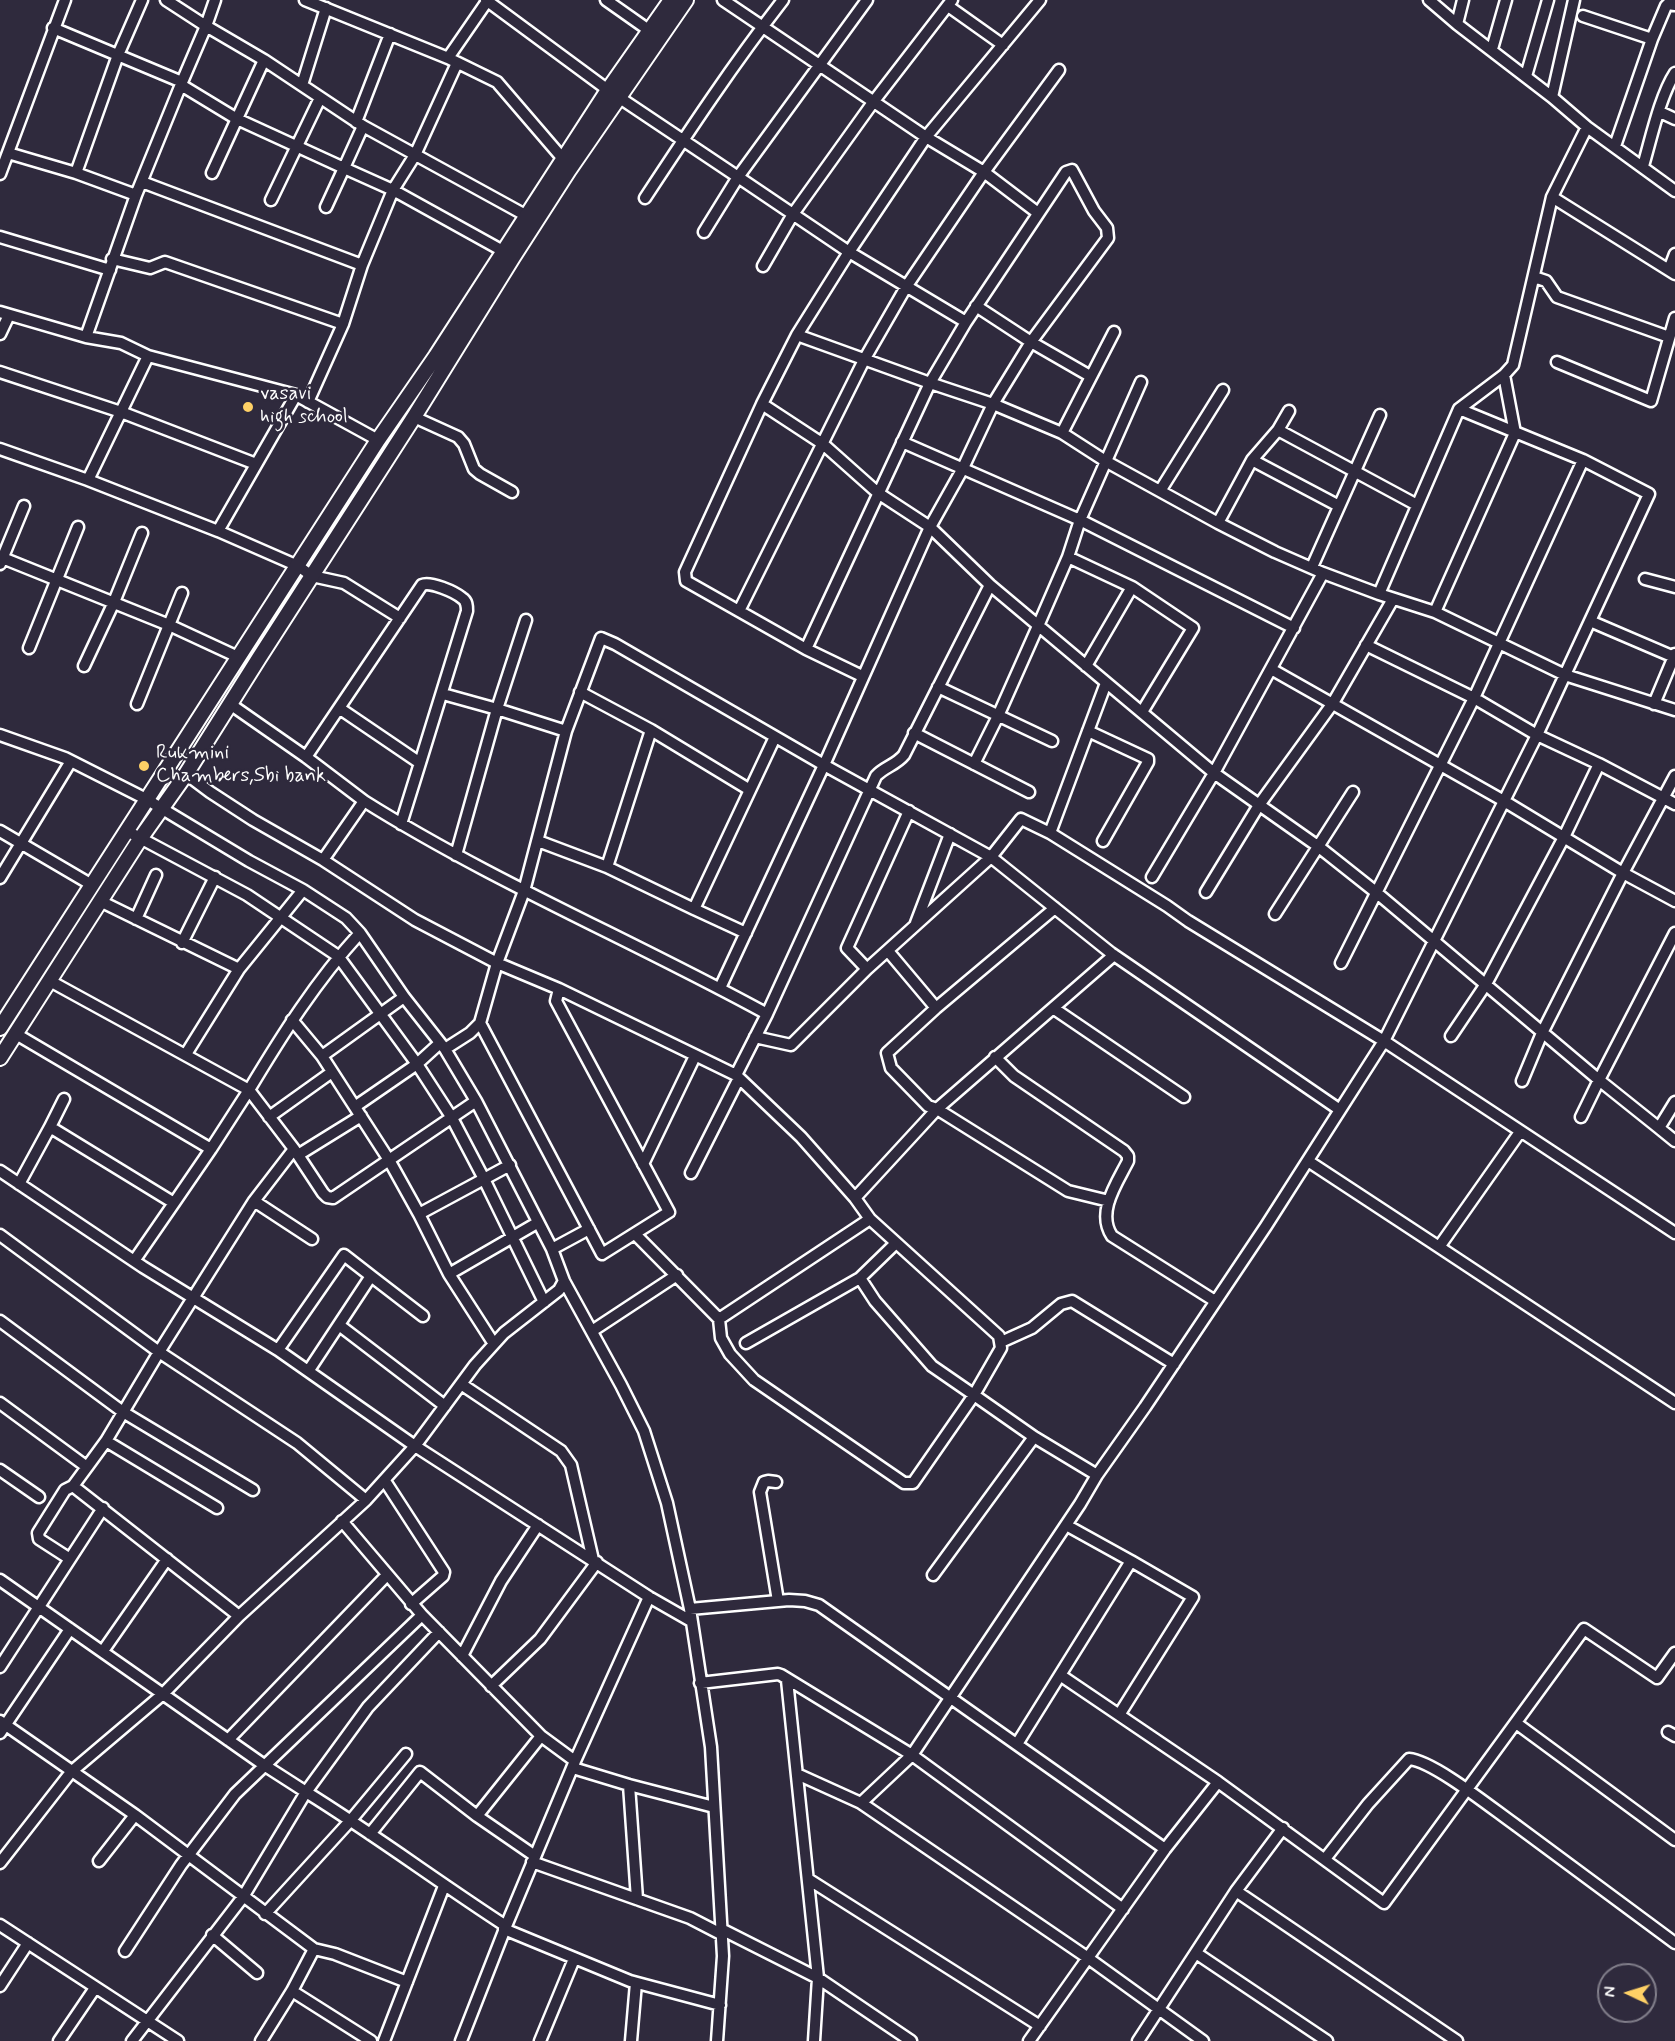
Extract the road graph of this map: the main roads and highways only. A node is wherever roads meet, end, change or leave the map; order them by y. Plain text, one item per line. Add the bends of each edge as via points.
1 (671, 0) edge
2 (686, 0) edge
3 (614, 94) junction
4 (0, 1028) edge
5 (0, 1058) edge

1 - 3 main road
2 - 3 main road
3 - 4 main road via 564,160 378,440
3 - 5 main road via 414,417

